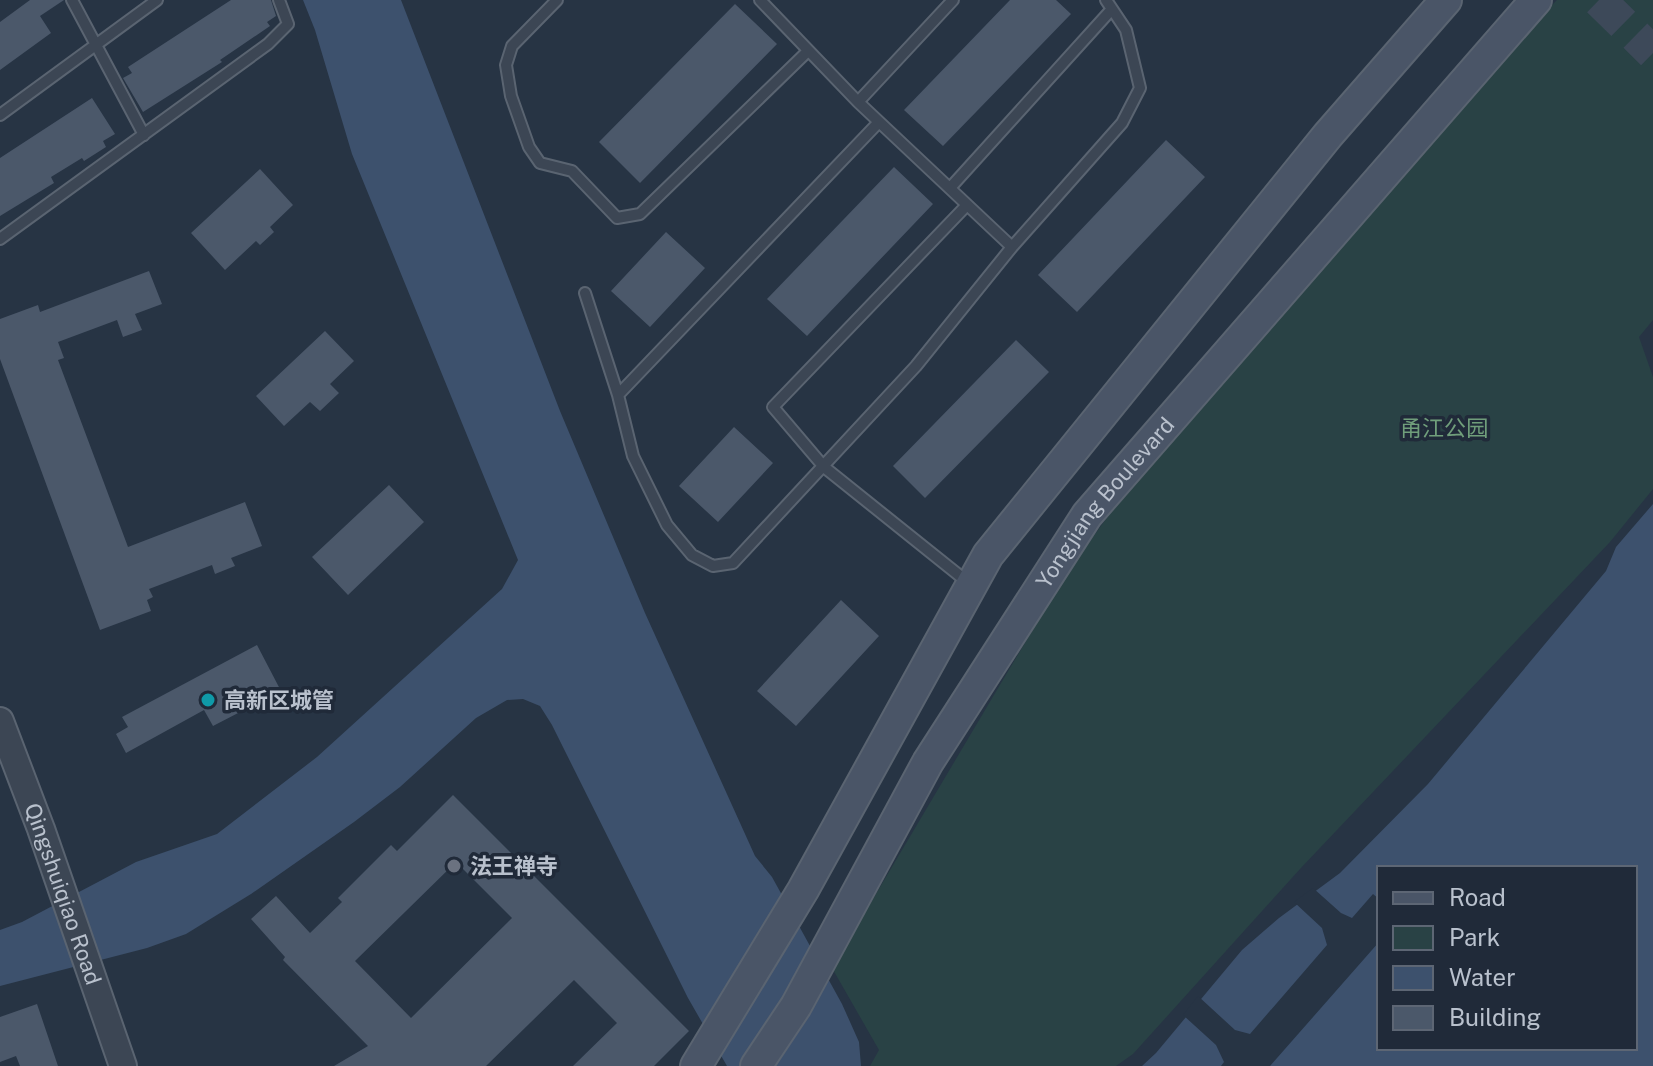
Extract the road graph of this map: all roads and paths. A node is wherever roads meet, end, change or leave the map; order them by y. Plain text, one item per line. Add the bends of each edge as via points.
1 (72, 0) edge
2 (157, 0) edge
3 (279, 0) edge
4 (557, 0) edge
5 (760, 0) edge
6 (953, 0) edge
7 (1446, 0) edge
8 (1536, 0) edge
9 (1109, 5) edge
10 (96, 44) junction
11 (808, 51) junction
12 (858, 102) junction
13 (0, 115) edge
14 (879, 122) junction
15 (144, 135) junction
16 (950, 188) junction
17 (967, 205) junction
18 (0, 239) edge
19 (1012, 247) junction
20 (585, 293) dead end
21 (618, 395) junction
22 (824, 467) junction
23 (972, 586) junction
24 (0, 721) edge
25 (123, 1066) edge
26 (696, 1066) edge
27 (756, 1066) edge

1 - 10 lane
2 - 10 lane
3 - 15 lane via 288,24
4 - 11 lane via 512,46 506,65 511,96 540,163 572,171 617,218 640,214
5 - 11 lane
6 - 12 lane
7 - 23 main road via 1328,135 998,542
8 - 27 main road, Yongjiang Boulevard via 1087,515 928,762 796,1006
9 - 16 lane
9 - 19 lane via 1126,30 1140,88 1122,123
10 - 13 lane
10 - 15 lane
11 - 12 lane
12 - 14 lane
14 - 16 lane
14 - 21 lane
15 - 18 lane
16 - 17 lane
17 - 19 lane
17 - 22 lane via 773,407
19 - 22 lane via 916,366
20 - 21 lane
21 - 22 lane via 633,456 667,525 692,555 713,566 733,563
22 - 23 lane
23 - 26 main road via 803,890
24 - 25 street, Qingshuiqiao Road

